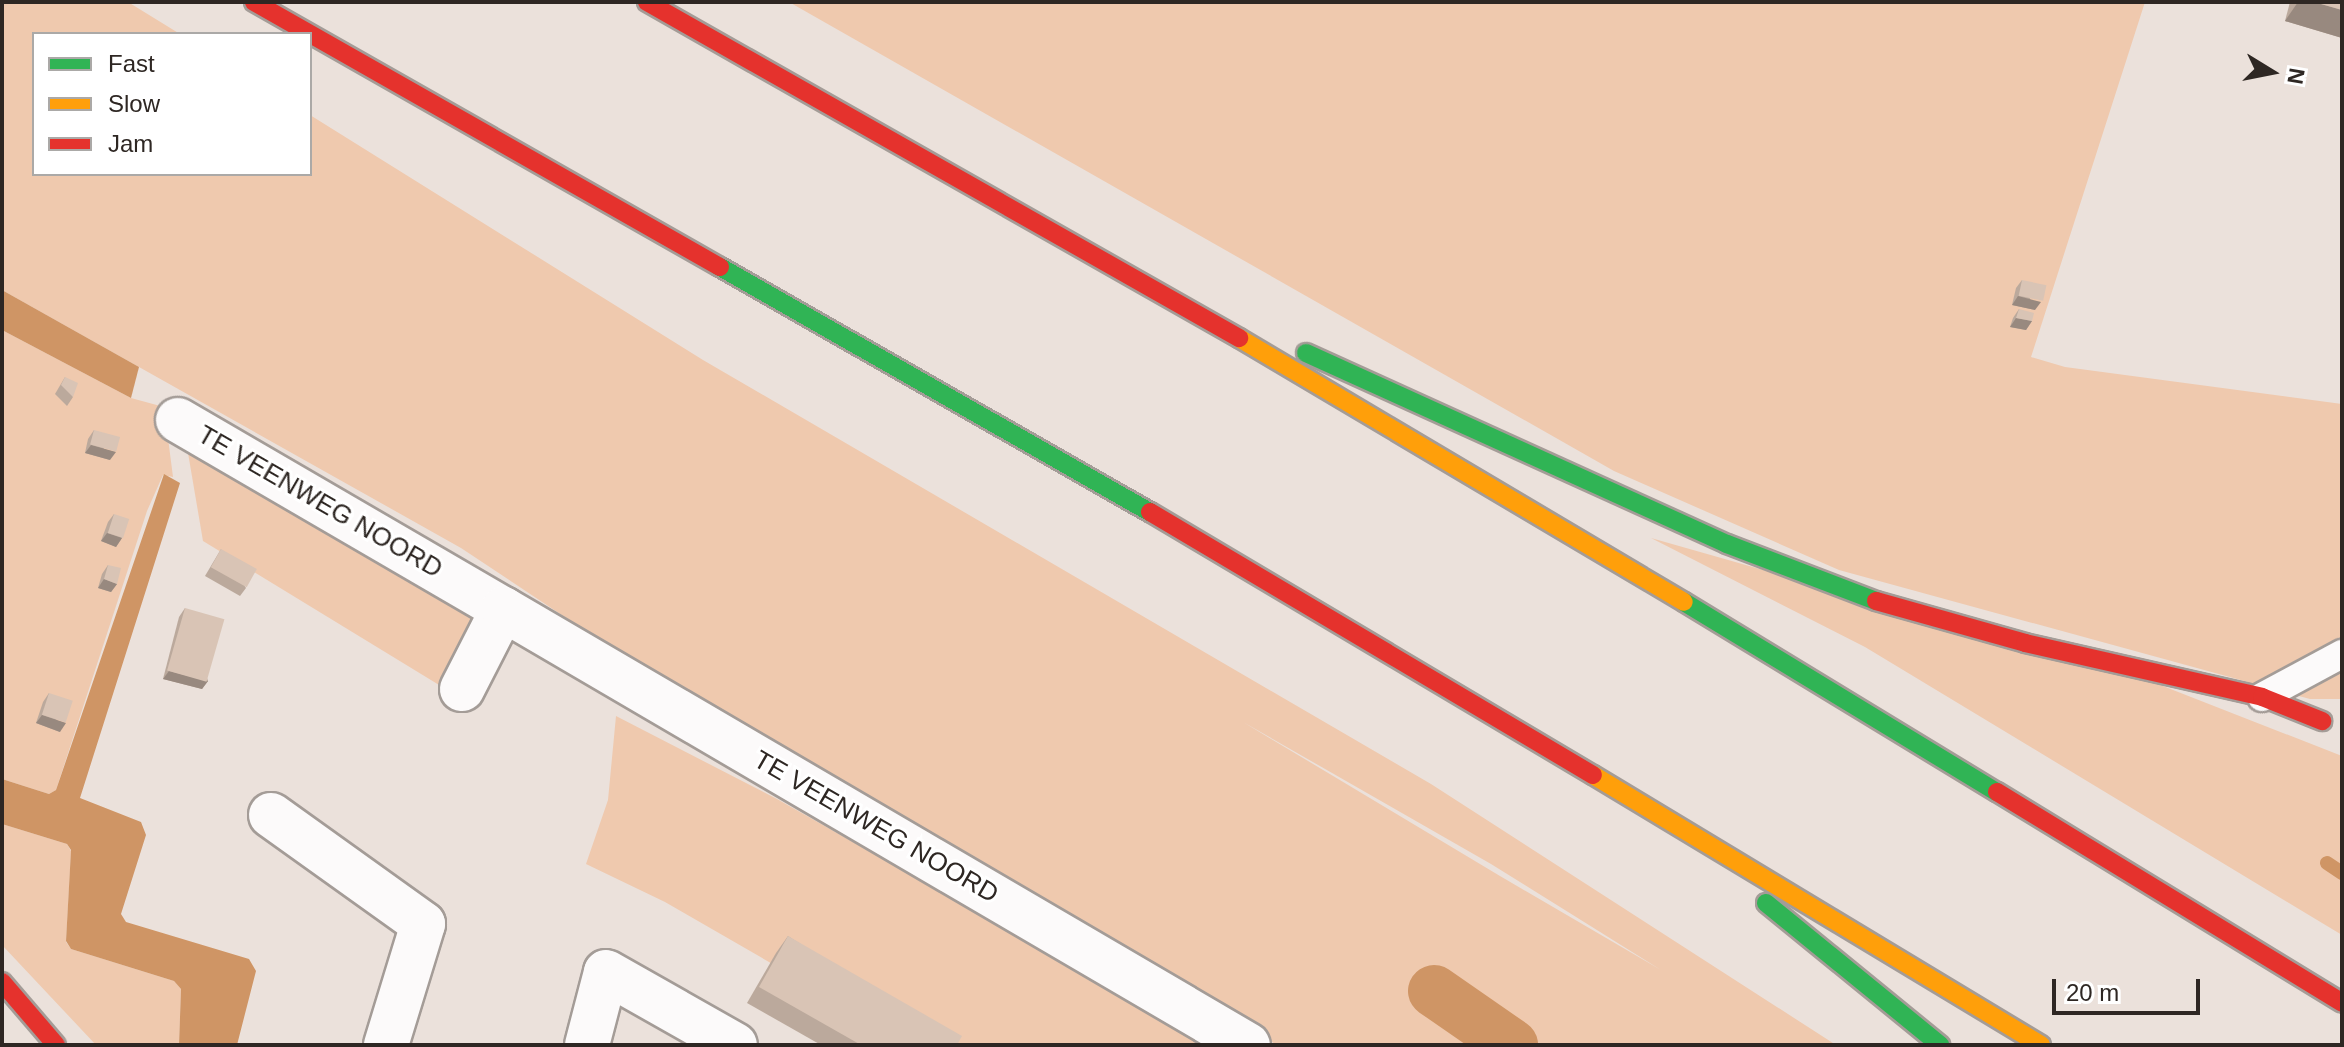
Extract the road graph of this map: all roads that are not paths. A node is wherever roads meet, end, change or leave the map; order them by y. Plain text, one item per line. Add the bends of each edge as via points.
1 (254, 2) edge
2 (647, 2) edge
3 (307, 32) edge
4 (312, 35) edge
5 (1140, 279) junction
6 (178, 420) dead end
7 (503, 609) junction
8 (2342, 654) edge
9 (462, 689) dead end
10 (2262, 697) junction
11 (2335, 724) edge
12 (1637, 798) junction
13 (271, 815) dead end
14 (2, 982) edge
15 (2342, 1003) edge
16 (56, 1045) edge
17 (386, 1045) edge
18 (587, 1045) edge
19 (735, 1045) edge
20 (1248, 1045) edge
21 (1940, 1045) edge
22 (2041, 1045) edge

1 - 3 main road
2 - 5 main road
4 - 12 main road via 912,373
5 - 10 main road via 1727,544 1867,598 2025,643
5 - 15 main road via 1814,680
6 - 7 street, TE VEENWEG NOORD
7 - 9 street
7 - 20 street, TE VEENWEG NOORD
8 - 10 lane
10 - 11 main road
12 - 21 main road
12 - 22 main road
13 - 17 street via 423,924
14 - 16 main road
18 - 19 street via 606,972

